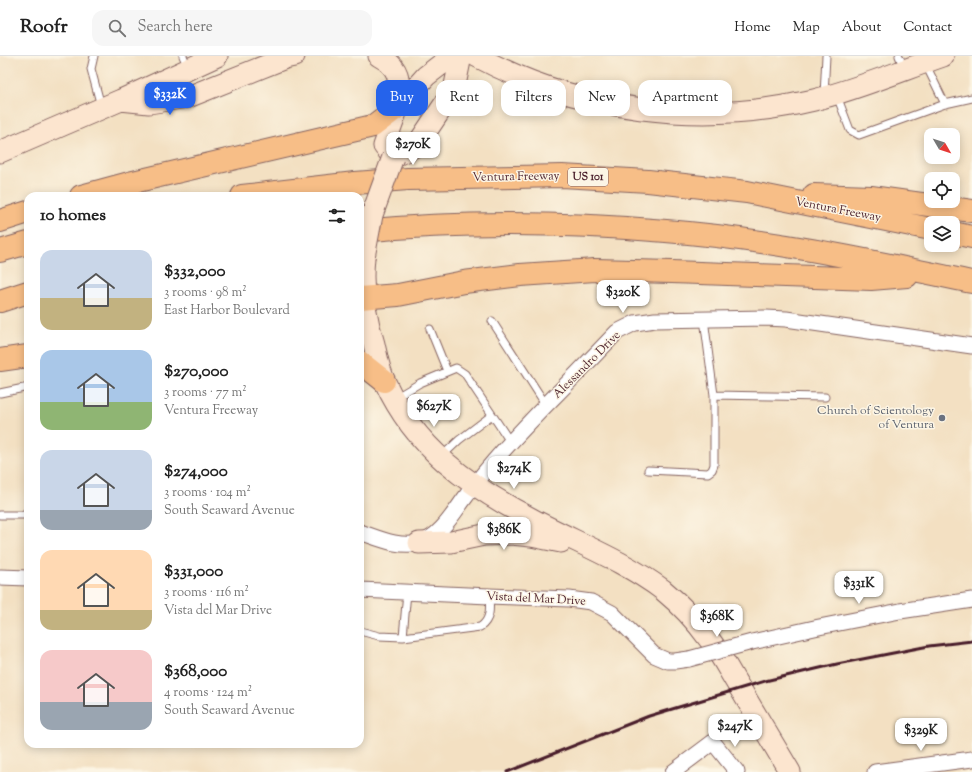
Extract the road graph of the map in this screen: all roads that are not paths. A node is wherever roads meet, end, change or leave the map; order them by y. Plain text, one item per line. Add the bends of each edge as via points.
1 (94, 56) edge
2 (217, 56) edge
3 (294, 56) edge
4 (380, 56) edge
5 (452, 56) edge
6 (461, 56) edge
7 (476, 56) edge
8 (826, 56) edge
9 (934, 59) edge
10 (186, 62) edge
11 (902, 63) edge
12 (399, 80) edge
13 (422, 80) edge
14 (830, 95) junction
15 (972, 98) edge
16 (121, 100) junction
17 (945, 104) junction
18 (102, 108) junction
19 (386, 116) edge
20 (396, 116) edge
21 (0, 152) edge
22 (388, 152) junction
23 (96, 192) edge
24 (277, 192) edge
25 (747, 192) junction
26 (972, 211) edge
27 (24, 213) edge
28 (0, 221) edge
29 (924, 228) edge
30 (364, 231) edge
31 (960, 234) edge
32 (972, 237) edge
33 (24, 244) edge
34 (0, 251) edge
35 (364, 260) edge
36 (934, 274) junction
37 (972, 282) edge
38 (24, 293) edge
39 (364, 298) edge
40 (0, 300) edge
41 (364, 307) edge
42 (704, 318) junction
43 (492, 321) dead end
44 (430, 329) dead end
45 (972, 346) edge
46 (24, 357) edge
47 (0, 360) edge
48 (364, 366) edge
49 (447, 371) junction
50 (24, 388) edge
51 (389, 390) junction
52 (0, 393) edge
53 (714, 395) junction
54 (825, 397) dead end
55 (546, 405) junction
56 (492, 415) junction
57 (511, 443) junction
58 (440, 459) junction
59 (648, 470) dead end
60 (474, 485) junction
61 (24, 514) edge
62 (0, 515) edge
63 (364, 533) edge
64 (419, 543) junction
65 (592, 549) junction
66 (0, 577) edge
67 (24, 578) edge
68 (364, 590) edge
69 (407, 592) junction
70 (489, 596) junction
71 (972, 600) edge
72 (364, 632) edge
73 (403, 637) junction
74 (972, 759) edge
75 (946, 767) edge
76 (673, 772) edge
77 (737, 772) edge
78 (790, 772) edge
79 (875, 772) edge

1 - 18 lane via 90,69
2 - 10 main road
3 - 16 main road via 188,97 149,103
4 - 12 main road via 395,69
5 - 13 main road
6 - 22 main road via 454,90 417,145
7 - 14 main road via 544,86 601,102 634,108 728,112 785,106
8 - 14 lane
9 - 11 main road
9 - 17 lane
10 - 16 main road
11 - 14 main road
14 - 17 lane via 850,130 859,135
15 - 17 lane
16 - 18 main road
18 - 21 main road
19 - 23 highway via 373,126
20 - 22 main road
22 - 35 main road, bridge via 367,236
24 - 25 highway, Ventura Freeway / US 101 via 401,179 562,176 648,181
25 - 26 highway via 871,197
25 - 29 highway, Ventura Freeway / US 101
27 - 28 highway
30 - 36 highway via 485,223 572,224 667,231 798,248
31 - 32 highway
33 - 34 highway
36 - 37 highway
36 - 39 highway via 870,279 595,270 513,276 464,282 398,295
38 - 40 highway
41 - 51 main road
42 - 45 street, Alessandro Drive via 786,319
42 - 53 lane
42 - 55 street, Alessandro Drive via 635,323 617,332
43 - 55 lane
44 - 49 lane
46 - 47 highway
48 - 51 highway
49 - 51 lane via 420,383
49 - 56 lane via 456,368 465,374
50 - 52 lane
51 - 58 main road via 407,421
53 - 54 lane
53 - 59 lane via 712,470 708,473
55 - 57 street, Alessandro Drive
56 - 57 lane
56 - 58 lane via 459,440
57 - 60 street, Alessandro Drive
58 - 60 main road
60 - 64 street, Alessandro Drive via 441,529
60 - 65 main road via 516,511
61 - 62 lane
63 - 64 street, Alessandro Drive via 394,543
64 - 65 main road via 451,542 484,535 511,534
65 - 78 main road via 636,572 686,611 710,640
66 - 67 street
68 - 69 street, Vista del Mar Drive
69 - 70 street, Vista del Mar Drive
69 - 73 lane
70 - 71 street, Vista del Mar Drive, bridge via 592,602 612,613 654,655 668,661 689,659 819,627
70 - 73 lane via 490,612 480,627
72 - 73 lane via 379,636
74 - 75 street
75 - 79 street
76 - 77 street via 713,742

